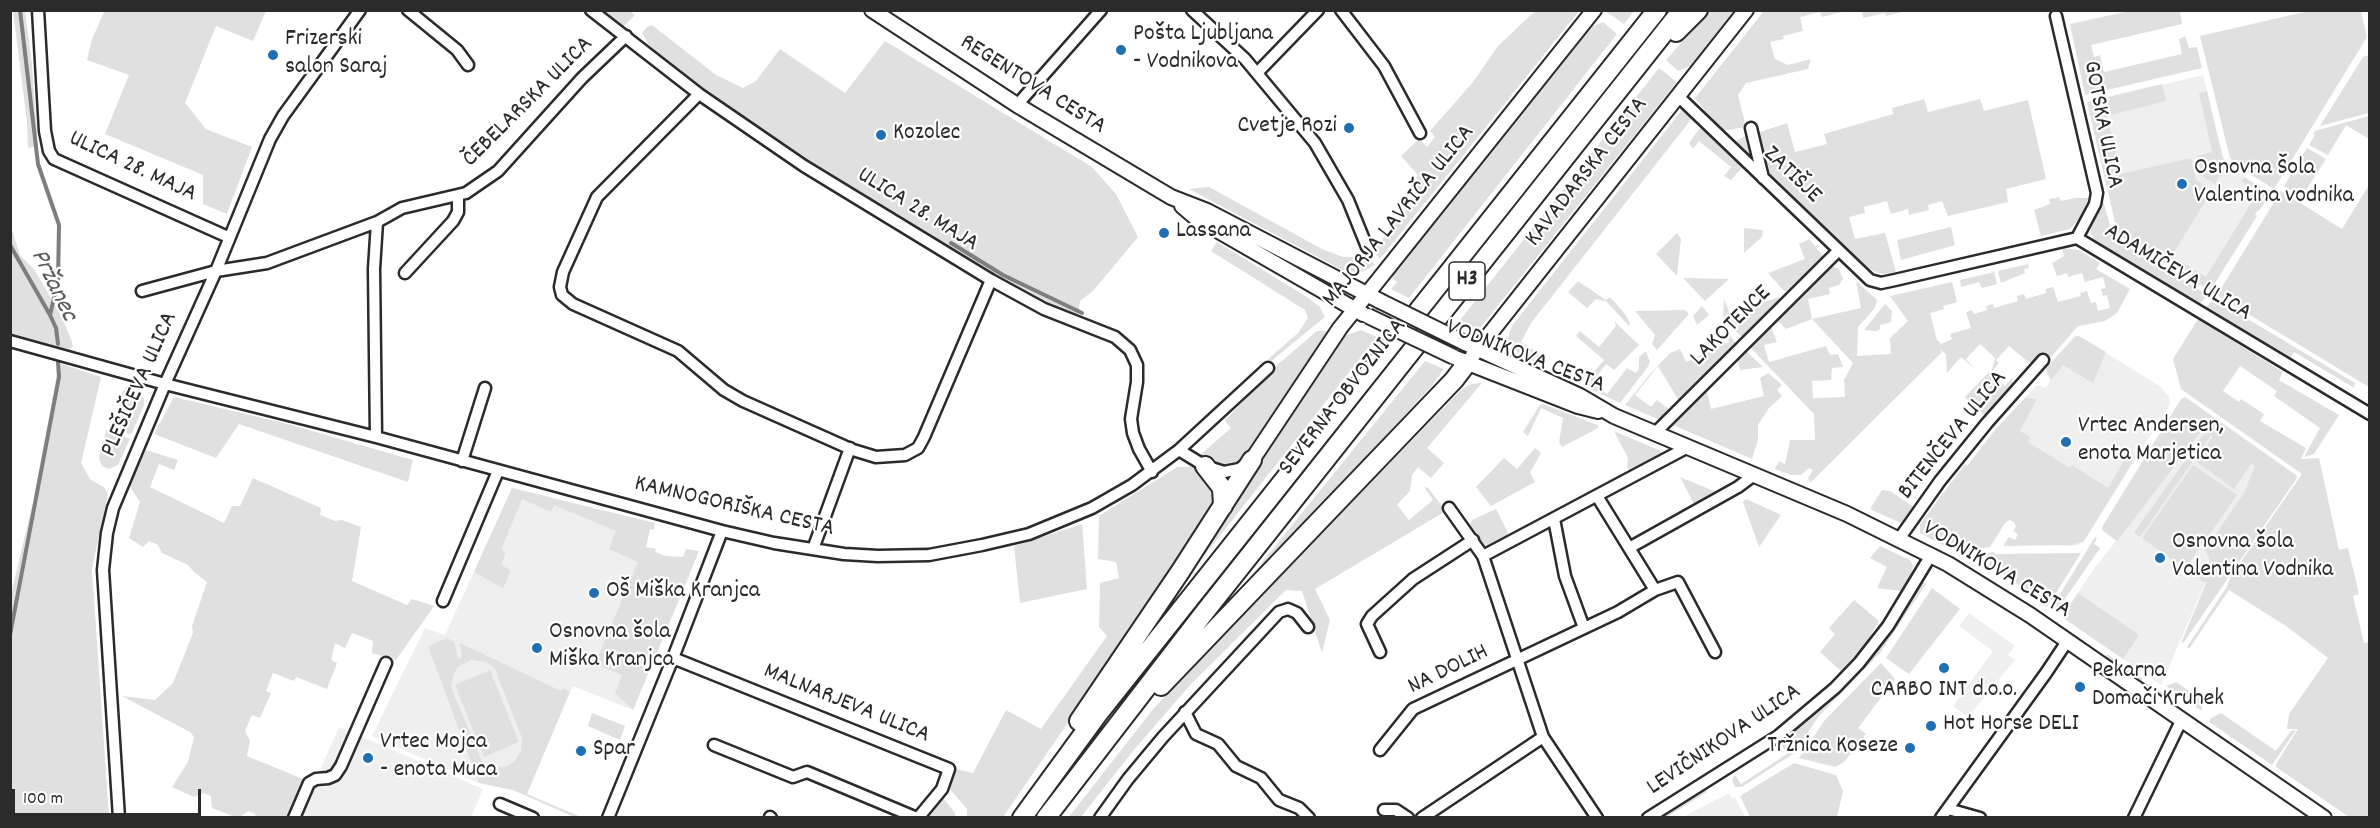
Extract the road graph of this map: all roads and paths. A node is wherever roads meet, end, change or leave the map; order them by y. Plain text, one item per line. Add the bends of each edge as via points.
1 (38, 10) edge
2 (360, 10) edge
3 (408, 10) edge
4 (591, 10) edge
5 (872, 10) edge
6 (1101, 10) edge
7 (1192, 10) edge
8 (1318, 10) edge
9 (1341, 10) edge
10 (1594, 10) edge
11 (1642, 10) edge
12 (1657, 10) edge
13 (1682, 10) edge
14 (1698, 10) edge
15 (1746, 10) edge
16 (2056, 16) dead end
17 (626, 36) junction
18 (468, 65) dead end
19 (1637, 67) junction
20 (1257, 73) junction
21 (1599, 84) junction
22 (699, 94) junction
23 (1678, 96) junction
24 (1017, 105) junction
25 (1751, 128) dead end
26 (1419, 133) dead end
27 (1763, 178) junction
28 (458, 195) junction
29 (1171, 196) junction
30 (377, 222) junction
31 (228, 237) junction
32 (2077, 238) junction
33 (1367, 247) dead end
34 (1838, 251) junction
35 (216, 271) junction
36 (405, 273) dead end
37 (992, 280) junction
38 (1877, 283) joint
39 (142, 291) dead end
40 (1374, 298) junction
41 (1355, 309) junction
42 (10, 341) edge
43 (1466, 353) junction
44 (2043, 360) dead end
45 (1268, 368) dead end
46 (165, 384) junction
47 (485, 388) dead end
48 (2370, 414) edge
49 (1655, 433) junction
50 (376, 437) junction
51 (1688, 447) junction
52 (850, 448) junction
53 (1179, 450) junction
54 (1252, 460) junction
55 (462, 461) junction
56 (1205, 466) junction
57 (498, 471) junction
58 (1152, 472) junction
59 (1754, 475) junction
60 (1597, 496) junction
61 (1223, 506) junction
62 (1449, 508) dead end
63 (1554, 519) junction
64 (722, 531) junction
65 (1899, 539) junction
66 (1473, 540) junction
67 (1629, 548) junction
68 (813, 549) junction
69 (1931, 555) junction
70 (1483, 556) junction
71 (1655, 590) junction
72 (443, 601) dead end
73 (1308, 627) dead end
74 (1584, 628) junction
75 (2068, 640) junction
76 (1380, 652) dead end
77 (1715, 652) dead end
78 (673, 658) junction
79 (1517, 662) junction
80 (386, 663) dead end
81 (1185, 712) junction
82 (2182, 719) junction
83 (1543, 737) junction
84 (714, 745) dead end
85 (1380, 750) dead end
86 (1057, 770) junction
87 (1077, 775) junction
88 (500, 804) dead end
89 (1384, 810) dead end
90 (1944, 813) edge
91 (122, 816) edge
92 (294, 818) edge
93 (533, 818) edge
94 (608, 818) edge
95 (918, 818) edge
96 (1022, 818) edge
97 (1046, 818) edge
98 (1100, 818) edge
99 (1309, 818) edge
100 (1408, 818) edge
101 (1422, 818) edge
102 (1597, 818) edge
103 (1648, 818) edge
104 (1980, 818) edge
105 (2134, 818) edge
106 (2324, 818) edge

1 - 31 street, ULICA 28. MAJA via 45,131 54,159
2 - 31 street, PLEŠIČEVA ULICA via 283,116
3 - 18 street via 457,50
4 - 17 street, ULICA 28. MAJA
5 - 24 street, REGENTOVA CESTA
6 - 24 street
7 - 20 street
8 - 20 street
9 - 26 street via 1384,66
10 - 40 street, MAJORJA LAVRIČA ULICA
11 - 21 highway via 1607,61
12 - 21 highway, SEVERNA OBVOZNICA / H3
13 - 19 highway, SEVERNA OBVOZNICA / H3
14 - 19 highway
15 - 23 street, KAVADARSKA CESTA
16 - 32 street, GOTSKA ULICA via 2097,193 2096,204
17 - 22 street, ULICA 28. MAJA
17 - 28 street, ČEBELARSKA ULICA via 582,78 498,171
19 - 87 highway, SEVERNA OBVOZNICA / H3
20 - 33 street via 1332,169
21 - 86 highway, SEVERNA OBVOZNICA / H3
22 - 37 street, ULICA 28. MAJA via 804,166
22 - 52 street via 597,197 563,272 562,295 573,304 678,351 743,401
23 - 27 street, ZATIŠJE
23 - 43 street, KAVADARSKA CESTA
24 - 29 street, REGENTOVA CESTA
25 - 27 street
27 - 34 street, ZATIŠJE
28 - 30 street, ČEBELARSKA ULICA via 402,208
28 - 36 street, ČEBELARSKA ULICA via 458,212 453,221
29 - 40 street, REGENTOVA CESTA
29 - 41 street, REGENTOVA CESTA via 1196,218
30 - 35 street, ČEBELARSKA ULICA via 267,263
30 - 50 street
31 - 35 street, PLEŠIČEVA ULICA
32 - 38 street, ADAMIČEVA ULICA
32 - 48 street, ADAMIČEVA ULICA
34 - 38 street, ZATIŠJE
34 - 49 street, LAKOTENCE
35 - 39 street, ČEBELARSKA ULICA
35 - 46 street, PLEŠIČEVA ULICA
37 - 52 street via 918,448 905,455 876,457
37 - 58 street, ULICA 28. MAJA via 1044,309 1115,338 1130,350 1137,365 1133,433
40 - 41 street, MAJORJA LAVRIČA ULICA
40 - 43 street, VODNIKOVA CESTA, bridge
41 - 43 street, VODNIKOVA CESTA, bridge
41 - 54 street, MAJORJA LAVRIČA ULICA
42 - 46 street, KAMNOGORIŠKA CESTA
43 - 49 street, VODNIKOVA CESTA via 1578,406
43 - 87 highway via 1454,380
44 - 65 street, BITENČEVA ULICA via 1940,481
45 - 53 street, KAMNOGORIŠKA CESTA
46 - 50 street, KAMNOGORIŠKA CESTA
46 - 91 street, PLEŠIČEVA ULICA via 113,508 103,570
47 - 55 street
49 - 51 street, VODNIKOVA CESTA
50 - 55 street, KAMNOGORIŠKA CESTA
51 - 59 street, VODNIKOVA CESTA
51 - 60 street
52 - 68 street
53 - 56 street
53 - 58 street, KAMNOGORIŠKA CESTA
54 - 56 street via 1230,473
54 - 61 highway
55 - 57 street, KAMNOGORIŠKA CESTA
56 - 61 highway via 1222,488
57 - 64 street, KAMNOGORIŠKA CESTA
57 - 72 street
58 - 68 street, KAMNOGORIŠKA CESTA via 1092,508 1029,534 982,545 929,555 878,556
59 - 65 street, VODNIKOVA CESTA
59 - 67 street
60 - 63 street
60 - 67 street
61 - 86 highway via 1078,722
62 - 66 street
63 - 70 street
63 - 74 street via 1565,576
64 - 68 street, KAMNOGORIŠKA CESTA
64 - 78 street
65 - 69 street, VODNIKOVA CESTA
66 - 70 street
66 - 76 street via 1413,579 1372,616 1367,624
67 - 71 street
69 - 75 street, VODNIKOVA CESTA
69 - 103 street, LEVIČNIKOVA ULICA via 1888,626 1835,688 1779,736
70 - 79 street
71 - 74 street, NA DOLIH
71 - 77 street via 1678,582
73 - 81 street via 1297,613 1288,609 1279,612
74 - 79 street, NA DOLIH
75 - 82 street, VODNIKOVA CESTA
75 - 90 street
78 - 94 street
78 - 95 street, MALNARJEVA ULICA via 949,769 942,789
79 - 83 street
79 - 85 street, NA DOLIH via 1413,709
80 - 92 street via 341,766 335,775 309,783
81 - 98 street
81 - 99 street via 1196,734 1218,744 1236,766 1261,778 1279,800 1299,808
82 - 105 street
82 - 106 street, VODNIKOVA CESTA
83 - 101 street
83 - 102 street
84 - 95 street, MALNARJEVA ULICA via 793,777 807,772
86 - 96 highway, SEVERNA OBVOZNICA / H3
87 - 97 highway, SEVERNA OBVOZNICA / H3
88 - 93 street
89 - 100 street via 1396,810
90 - 104 street

